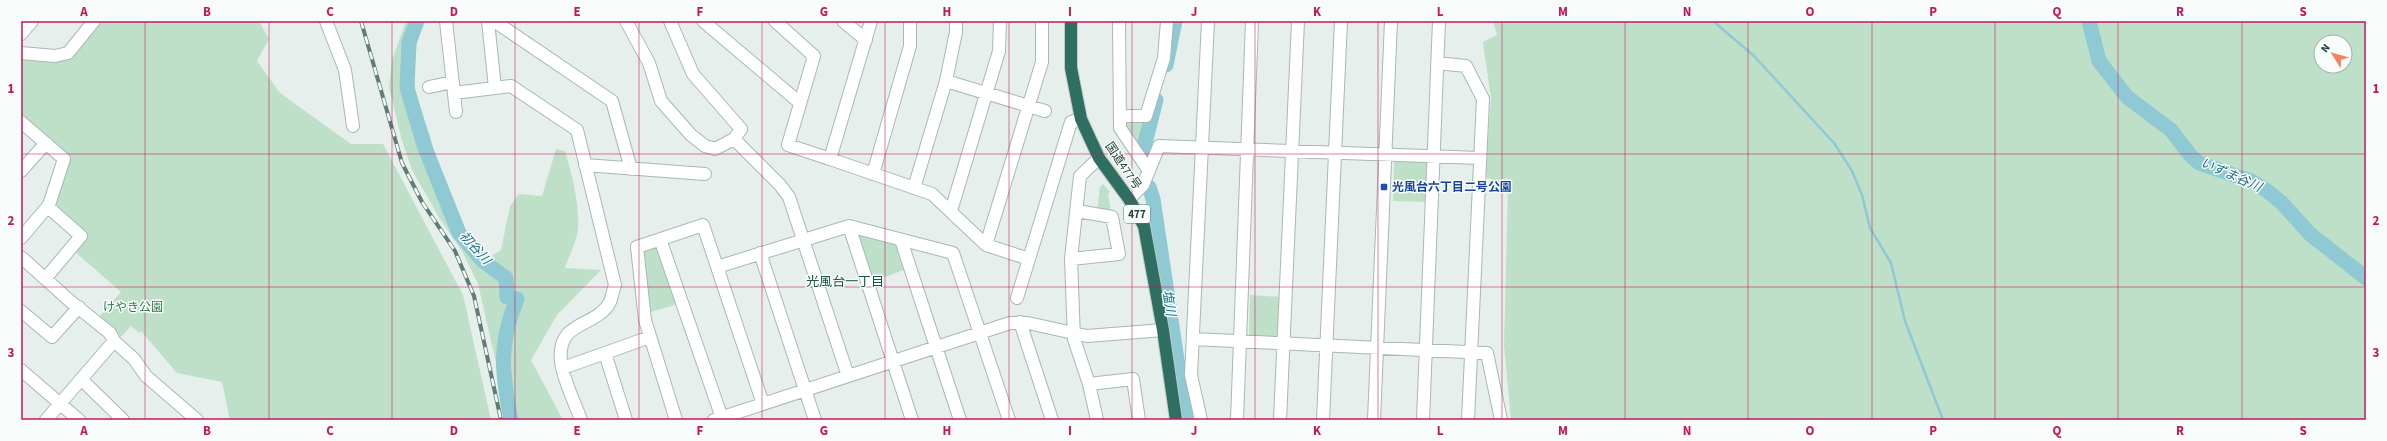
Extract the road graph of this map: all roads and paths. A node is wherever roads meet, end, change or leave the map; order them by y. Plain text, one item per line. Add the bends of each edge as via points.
1 (32, 21) edge
2 (94, 21) edge
3 (326, 21) edge
4 (446, 21) edge
5 (488, 21) edge
6 (494, 21) edge
7 (626, 21) edge
8 (670, 21) edge
9 (775, 21) edge
10 (843, 21) edge
11 (871, 21) edge
12 (910, 21) edge
13 (956, 21) edge
14 (1000, 21) edge
15 (1042, 21) edge
16 (1070, 21) edge
17 (1119, 21) edge
18 (1167, 21) edge
19 (1208, 21) edge
20 (1252, 21) edge
21 (1298, 21) edge
22 (1341, 21) edge
23 (1391, 21) edge
24 (1440, 21) edge
25 (708, 22) edge
26 (21, 34) edge
27 (866, 40) junction
28 (21, 53) edge
29 (1437, 63) junction
30 (946, 81) junction
31 (430, 87) dead end
32 (454, 88) junction
33 (495, 88) junction
34 (986, 93) junction
35 (800, 103) junction
36 (1029, 106) junction
37 (1045, 111) dead end
38 (456, 112) dead end
39 (1120, 116) junction
40 (1081, 119) junction
41 (21, 122) edge
42 (353, 126) dead end
43 (734, 139) junction
44 (46, 143) junction
45 (1202, 148) junction
46 (1248, 149) junction
47 (1292, 151) junction
48 (1335, 152) junction
49 (1385, 154) junction
50 (1433, 156) junction
51 (1099, 158) junction
52 (1480, 158) junction
53 (830, 159) junction
54 (585, 165) junction
55 (631, 169) junction
56 (21, 171) edge
57 (1149, 171) junction
58 (705, 174) dead end
59 (873, 174) junction
60 (914, 188) junction
61 (1129, 199) junction
62 (48, 207) junction
63 (951, 211) junction
64 (1077, 212) junction
65 (849, 226) junction
66 (21, 238) edge
67 (660, 239) junction
68 (803, 240) junction
69 (901, 240) junction
70 (986, 245) junction
71 (760, 253) junction
72 (21, 257) edge
73 (1029, 259) junction
74 (1071, 259) junction
75 (717, 267) junction
76 (45, 279) junction
77 (1017, 298) dead end
78 (79, 307) junction
79 (21, 311) edge
80 (1020, 322) junction
81 (1163, 330) junction
82 (980, 332) junction
83 (1074, 333) junction
84 (650, 337) junction
85 (1193, 339) junction
86 (114, 341) junction
87 (1240, 342) junction
88 (1283, 344) junction
89 (936, 346) junction
90 (1326, 346) junction
91 (1377, 348) junction
92 (1425, 350) junction
93 (1471, 352) junction
94 (605, 353) junction
95 (893, 361) junction
96 (563, 368) junction
97 (21, 370) edge
98 (848, 376) junction
99 (81, 379) junction
100 (1089, 384) junction
101 (805, 390) junction
102 (60, 403) junction
103 (763, 404) junction
104 (192, 418) edge
105 (718, 419) edge
106 (46, 420) edge
107 (79, 420) edge
108 (122, 420) edge
109 (581, 420) edge
110 (626, 420) edge
111 (676, 420) edge
112 (815, 420) edge
113 (912, 420) edge
114 (960, 420) edge
115 (1009, 420) edge
116 (1052, 420) edge
117 (1097, 420) edge
118 (1140, 420) edge
119 (1176, 420) edge
120 (1201, 420) edge
121 (1237, 420) edge
122 (1280, 420) edge
123 (1323, 420) edge
124 (1374, 420) edge
125 (1423, 420) edge
126 (1468, 420) edge
127 (1501, 420) edge

1 - 26 street
2 - 28 street via 68,53 55,56
3 - 42 street via 345,70
4 - 32 street
5 - 33 street
6 - 55 street via 612,101
7 - 43 street via 649,63 662,101 691,135 715,150
8 - 43 street via 693,74 741,129
9 - 35 street via 814,56
10 - 27 street
11 - 27 street
12 - 59 street via 910,46
13 - 30 street
14 - 34 street via 999,51
15 - 36 street via 1042,62
16 - 40 highway, 国道477号 / 477 via 1070,68
17 - 39 street
18 - 39 street via 1164,58 1146,116
19 - 45 street
20 - 46 street
21 - 47 street
22 - 48 street
23 - 49 street
24 - 29 street
25 - 35 street
27 - 53 street
29 - 50 street
29 - 52 street via 1466,66 1482,99
30 - 34 street
30 - 60 street
31 - 32 street
32 - 33 street
32 - 38 street
33 - 54 street via 510,86 577,130
34 - 36 street
34 - 63 street
35 - 53 street via 788,145
36 - 37 street
36 - 70 street
39 - 57 street via 1120,128
40 - 51 highway, 国道477号 / 477
40 - 73 street via 1071,122
41 - 44 street
43 - 68 street via 789,197
44 - 56 street
44 - 62 street via 64,159
45 - 46 street
45 - 57 street via 1159,146
45 - 85 street
46 - 47 street
46 - 87 street
47 - 48 street
47 - 88 street
48 - 49 street
48 - 90 street
49 - 50 street
49 - 91 street
50 - 52 street
50 - 92 street
51 - 61 highway, 国道477号 / 477
51 - 64 street via 1080,176
52 - 93 street
53 - 59 street
54 - 55 street
54 - 96 street via 615,284 610,303 595,317 574,327 562,342
55 - 58 street
57 - 61 street via 1143,185
59 - 60 street
60 - 63 street via 932,194
61 - 81 highway, 国道477号 / 477 via 1144,226
62 - 66 street
62 - 76 street via 81,236
63 - 70 street
64 - 74 street
64 - 74 street via 1112,217 1119,254
65 - 68 street
65 - 69 street
65 - 95 street
67 - 75 street via 703,225
67 - 84 street via 637,247 645,320
67 - 105 street
68 - 71 street
68 - 98 street
69 - 82 street via 953,253
69 - 89 street
70 - 73 street
71 - 75 street
71 - 101 street
72 - 76 street
73 - 77 street
74 - 83 street
75 - 103 street
76 - 78 street
78 - 79 street via 52,338
78 - 86 street via 110,333
80 - 82 street
80 - 83 street
80 - 116 street
81 - 83 street via 1098,336
81 - 119 highway, 国道477号 / 477
82 - 89 street
82 - 115 street
83 - 100 street
84 - 94 street
84 - 111 street
85 - 87 street
85 - 120 street via 1191,375
86 - 99 street
86 - 104 street via 134,359 146,376
87 - 88 street
87 - 121 street
88 - 90 street
88 - 122 street
89 - 95 street
89 - 114 street
90 - 91 street
90 - 123 street
91 - 92 street
91 - 124 street
92 - 93 street
92 - 125 street
93 - 126 street
93 - 127 street via 1487,353
94 - 96 street
94 - 110 street
95 - 98 street
95 - 113 street
96 - 109 street
97 - 102 street
98 - 101 street
99 - 102 street
99 - 108 street
100 - 117 street
100 - 118 street via 1133,379
101 - 103 street
101 - 112 street
102 - 106 street
102 - 107 street
103 - 105 street

